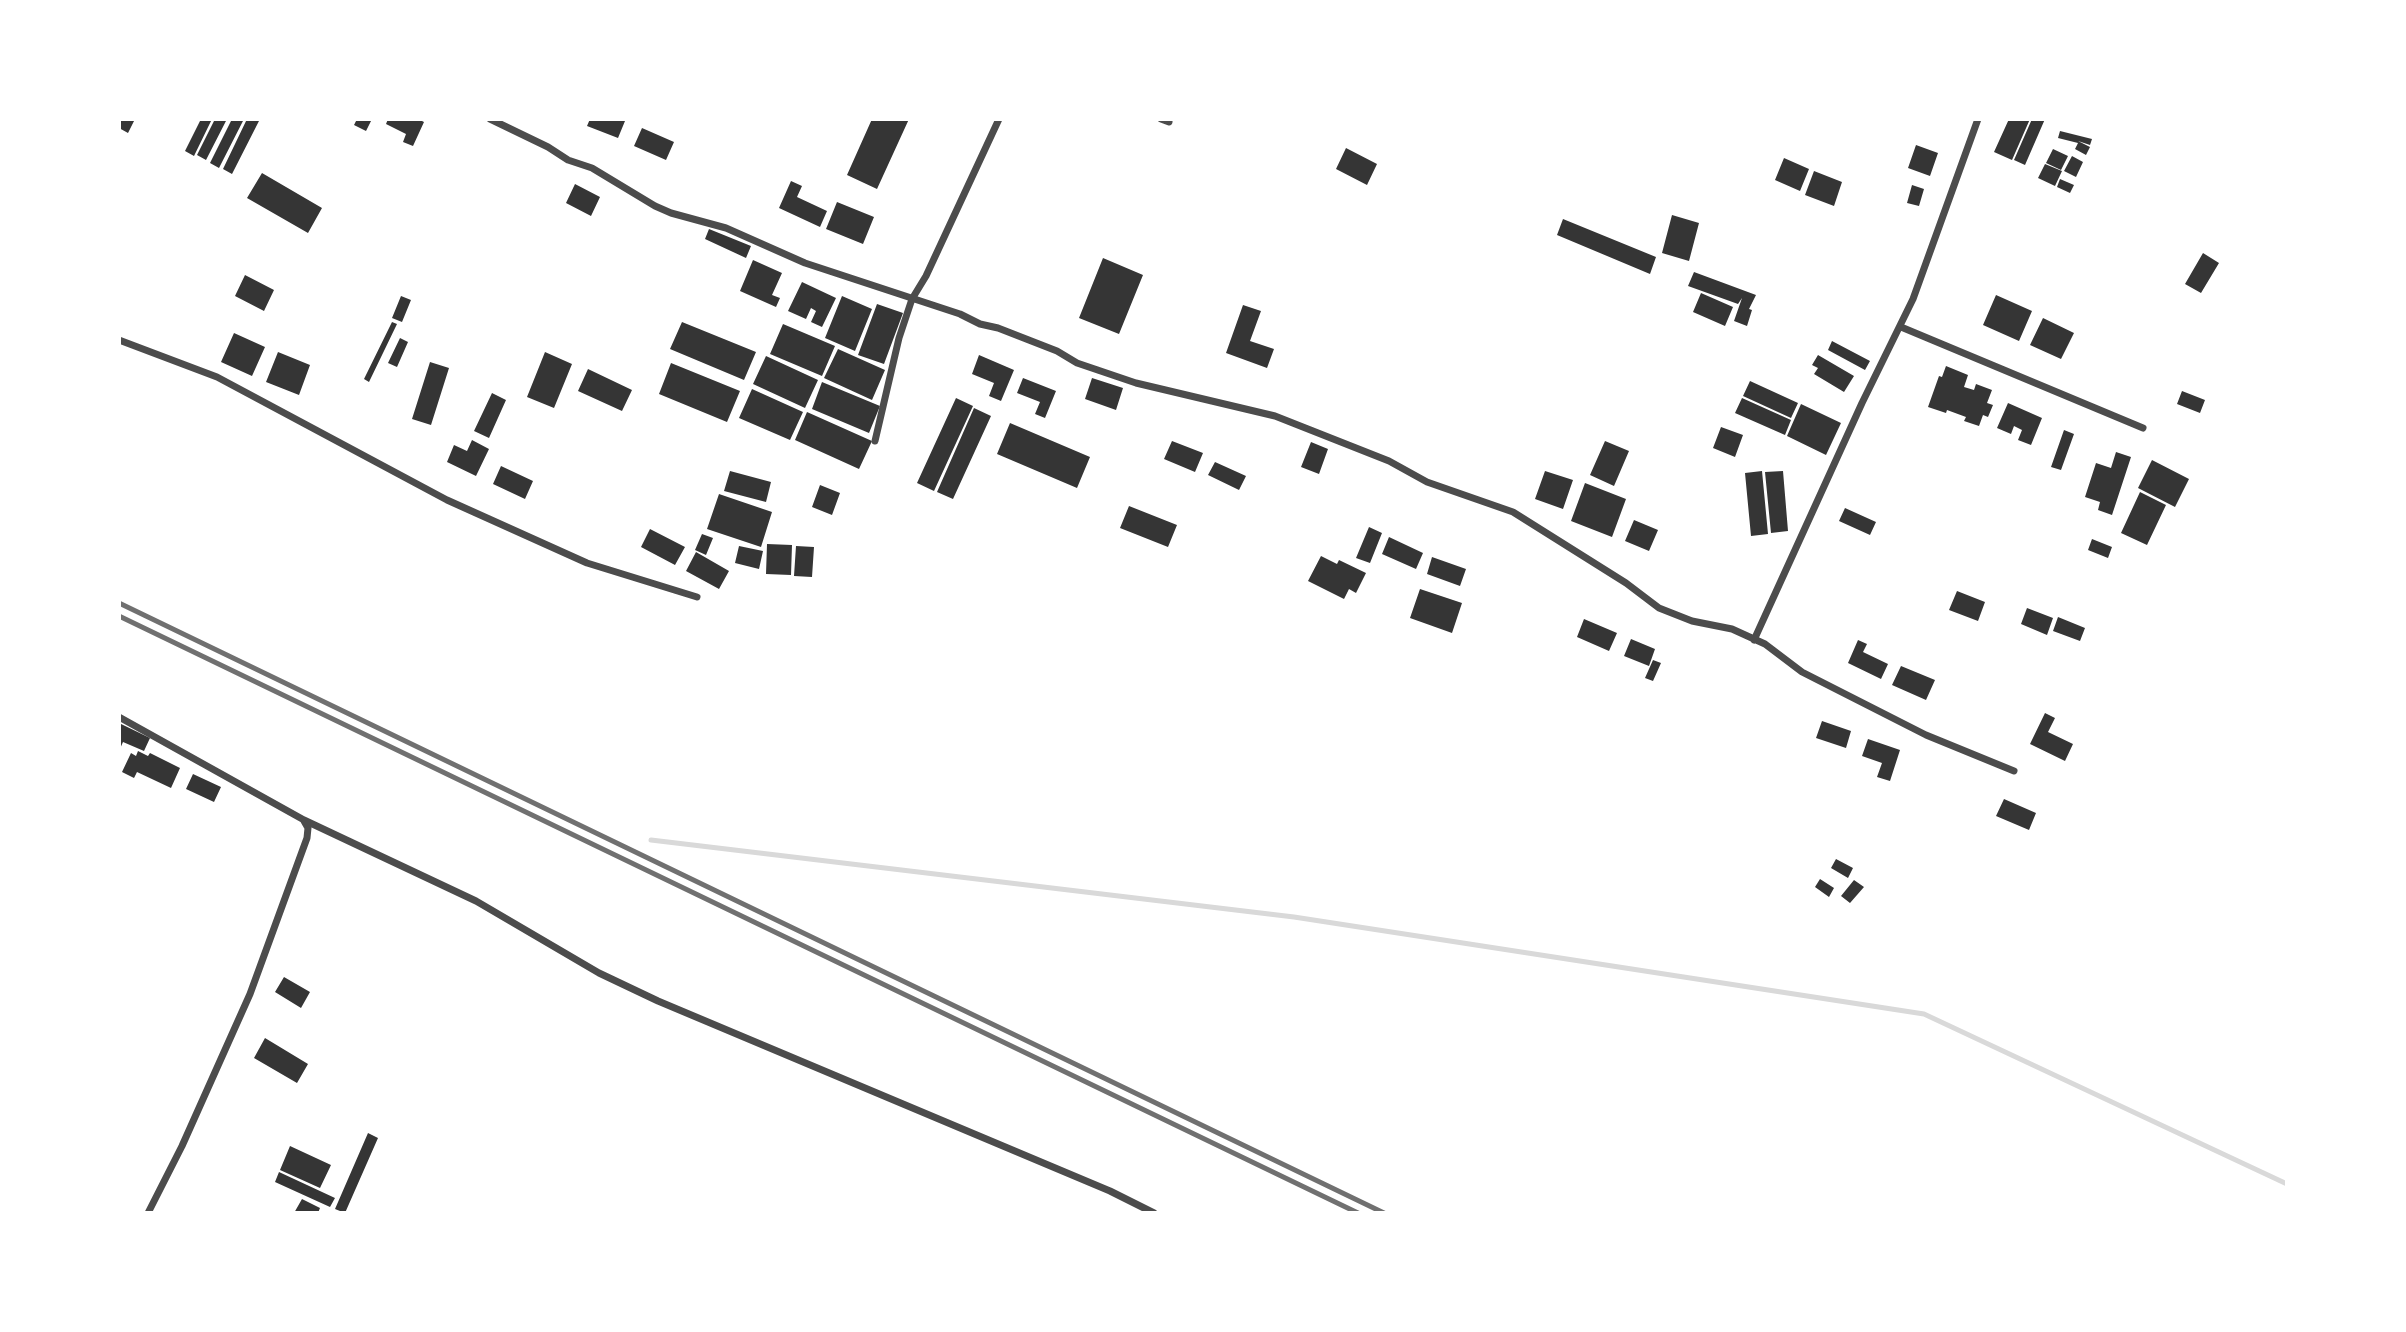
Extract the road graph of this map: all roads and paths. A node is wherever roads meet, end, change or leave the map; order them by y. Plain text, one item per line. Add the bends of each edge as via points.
1 (490, 119) edge
2 (999, 119) edge
3 (1978, 119) edge
4 (912, 299) junction
5 (1901, 327) junction
6 (119, 340) edge
7 (2143, 428) dead end
8 (875, 441) dead end
9 (697, 597) dead end
10 (1754, 640) junction
11 (119, 717) edge
12 (2014, 771) dead end
13 (303, 820) junction
14 (148, 1213) edge
15 (1154, 1213) edge

1 - 4 street via 568,160 593,168 655,206
2 - 4 street
3 - 5 street
4 - 8 street
4 - 10 street via 998,328 1077,363 1136,383 1275,416 1389,461 1427,482 1513,512 1659,608
5 - 7 street
5 - 10 street
6 - 9 street via 217,377 447,500 574,557
10 - 12 street via 1802,672 1926,735
11 - 13 street
13 - 14 street via 307,838 250,994
13 - 15 street via 476,901 599,972 658,1000 1098,1185

